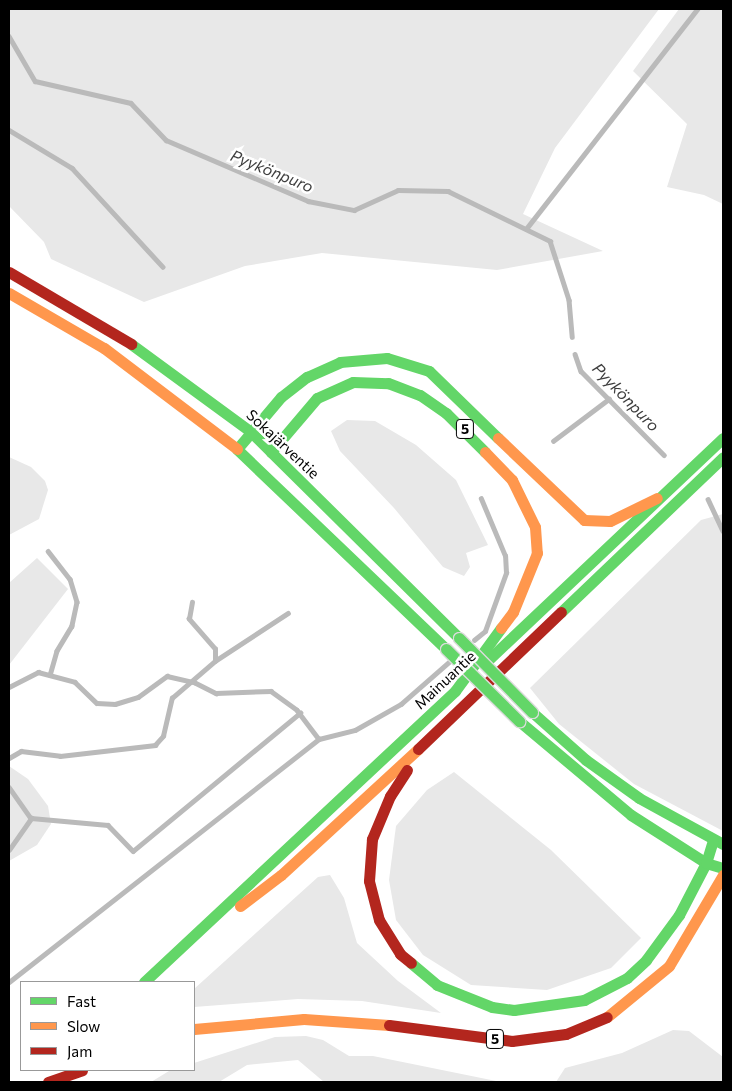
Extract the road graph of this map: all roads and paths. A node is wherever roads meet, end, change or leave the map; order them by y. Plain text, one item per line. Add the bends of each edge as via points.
1 (9, 272) edge
2 (9, 293) edge
3 (250, 431) junction
4 (723, 438) edge
5 (237, 450) junction
6 (271, 452) junction
7 (723, 457) edge
8 (254, 464) junction
9 (657, 498) junction
10 (456, 691) junction
11 (424, 744) junction
12 (718, 842) edge
13 (706, 863) junction
14 (723, 868) edge
15 (723, 876) edge
16 (188, 945) junction
17 (145, 981) edge
18 (195, 1029) edge
19 (79, 1071) edge
20 (48, 1082) edge

1 - 3 main road, Sokajärventie via 111,329
2 - 5 main road via 104,348
3 - 5 main road
3 - 6 main road, Sokajärventie
3 - 9 main road via 307,376 340,362 387,358 429,371 584,520 610,521
4 - 9 main road, Mainuantie
5 - 8 main road
6 - 8 main road
6 - 10 main road, 5 via 316,398 353,382 388,383 420,395 446,413 512,480 528,504 535,527 537,553 528,584 513,612
6 - 12 main road, Sokajärventie, bridge via 532,712 586,760 639,798
7 - 11 main road, Mainuantie
8 - 13 main road, bridge via 519,721 631,815
9 - 10 main road, Mainuantie
10 - 16 main road, Mainuantie / 5 via 271,862
11 - 13 main road via 378,820 369,861 371,894 379,920 400,954 436,984 463,998 492,1007 538,1009 584,1000 604,991 627,978 662,940
11 - 16 main road, Mainuantie via 281,875
12 - 13 main road
13 - 14 main road
15 - 18 main road, 5 via 669,966 600,1023 566,1034 512,1041 347,1020 304,1019
16 - 17 main road, Mainuantie / 5
19 - 20 main road

